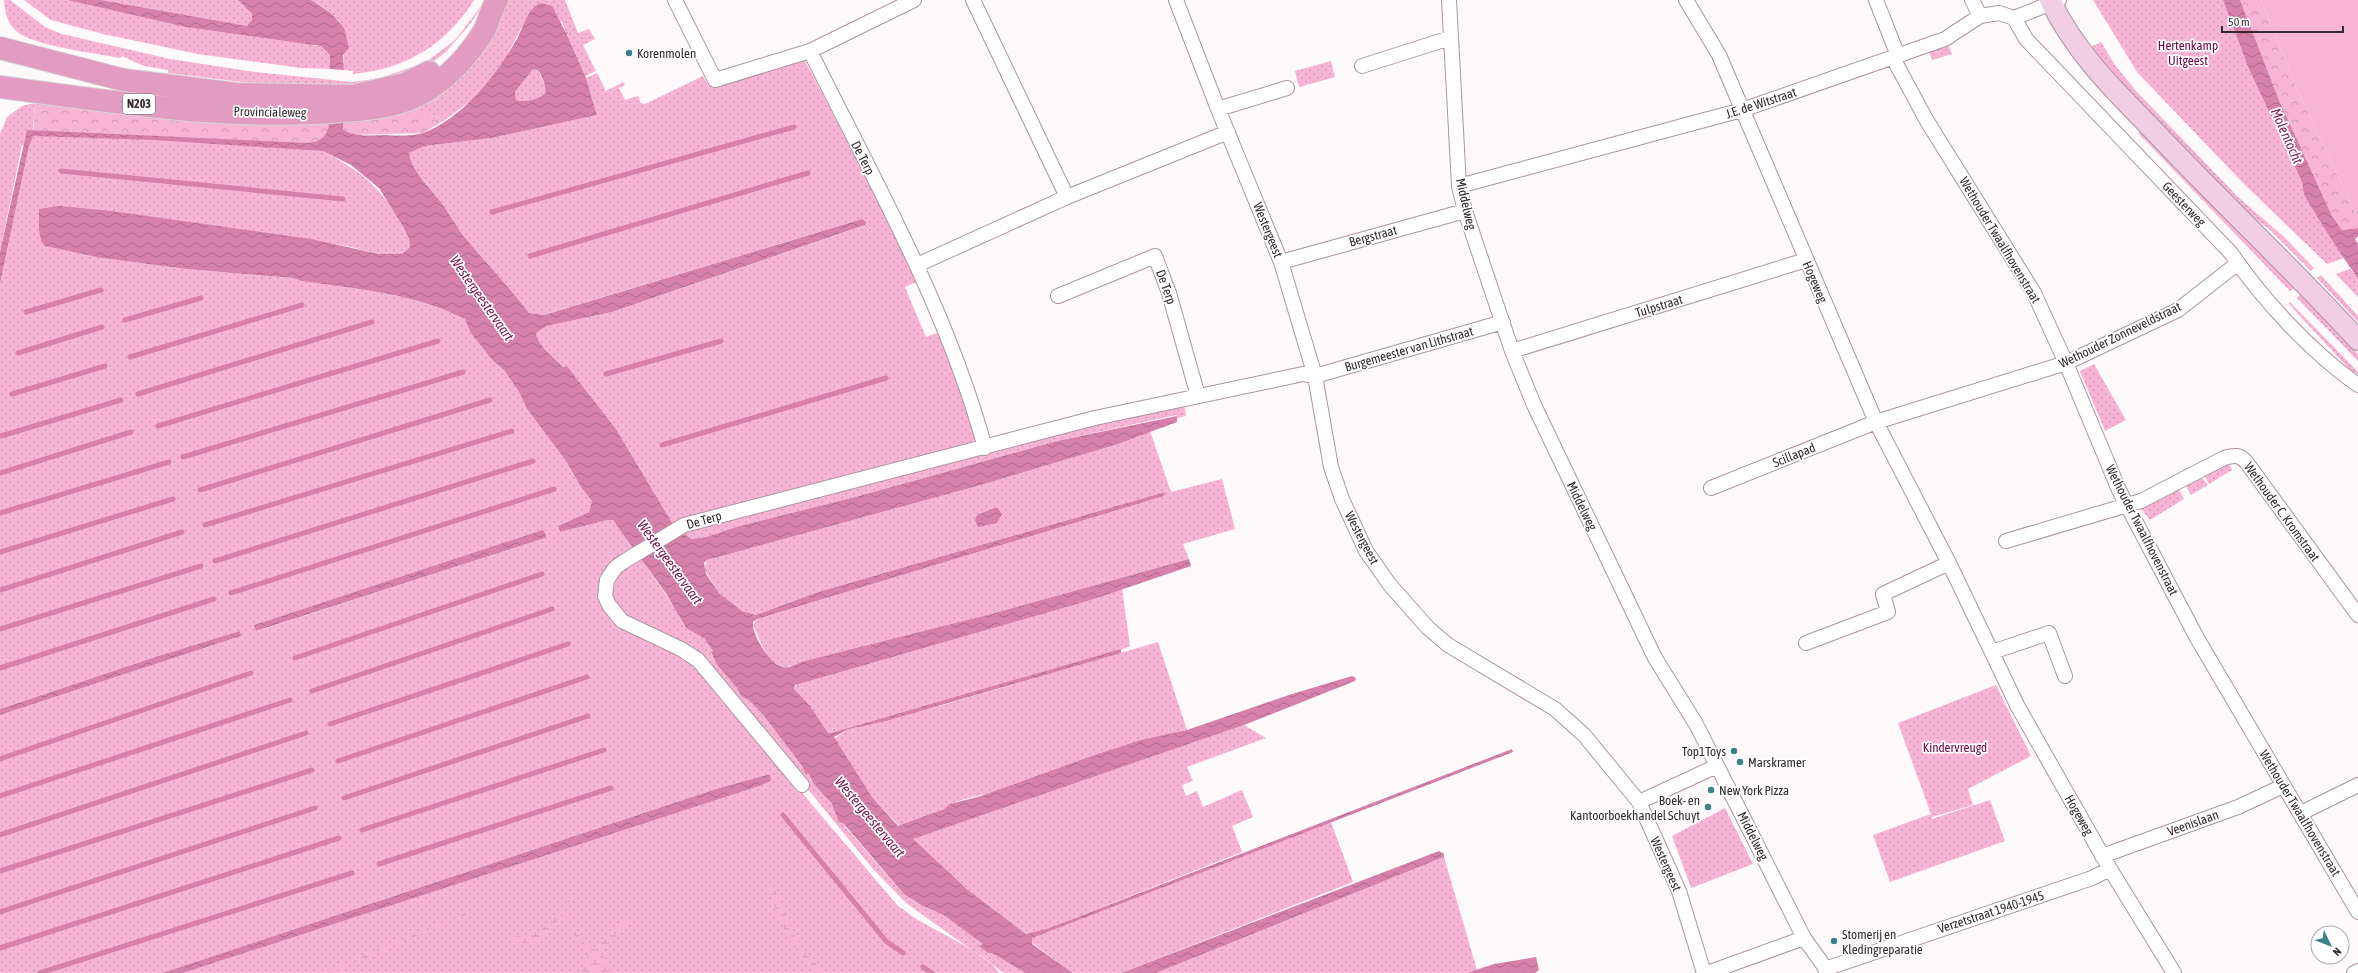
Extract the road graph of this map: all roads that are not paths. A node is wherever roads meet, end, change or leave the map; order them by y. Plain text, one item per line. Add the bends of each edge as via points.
1 (675, 0) edge
2 (914, 0) edge
3 (973, 0) edge
4 (1176, 0) edge
5 (1449, 0) edge
6 (1686, 0) edge
7 (1876, 0) edge
8 (1972, 0) edge
9 (2054, 1) edge
10 (495, 3) edge
11 (1980, 16) junction
12 (2014, 18) junction
13 (1450, 38) junction
14 (0, 48) edge
15 (810, 51) junction
16 (1896, 57) junction
17 (1362, 66) dead end
18 (0, 87) edge
19 (1287, 88) dead end
20 (316, 105) junction
21 (1218, 109) junction
22 (1742, 110) junction
23 (1228, 132) junction
24 (1459, 186) junction
25 (1067, 197) junction
26 (1465, 211) junction
27 (1806, 260) junction
28 (1281, 262) junction
29 (2238, 263) junction
30 (917, 265) junction
31 (1058, 296) dead end
32 (1503, 322) junction
33 (2358, 340) edge
34 (1512, 351) junction
35 (2066, 362) junction
36 (1315, 376) junction
37 (2358, 385) edge
38 (1198, 396) junction
39 (1876, 422) junction
40 (985, 448) junction
41 (1711, 488) dead end
42 (2127, 504) junction
43 (2006, 541) dead end
44 (1949, 563) junction
45 (2358, 615) edge
46 (1806, 643) dead end
47 (1992, 652) junction
48 (2064, 676) dead end
49 (1717, 766) junction
50 (802, 785) dead end
51 (2358, 785) edge
52 (2283, 786) junction
53 (1639, 802) junction
54 (2301, 813) junction
55 (2102, 856) junction
56 (2110, 869) junction
57 (2358, 912) edge
58 (1804, 938) junction
59 (1827, 971) edge
60 (2358, 971) edge
61 (1704, 973) edge
62 (1707, 973) edge
63 (2174, 973) edge
64 (2354, 973) edge

1 - 15 street via 715,80
2 - 15 street
3 - 25 street
4 - 21 street, Westergeest
5 - 13 street, Middelweg
6 - 22 street, Hogeweg via 1719,55
7 - 16 street, Wethouder Twaalfhovenstraat
8 - 11 street
9 - 12 street
9 - 33 main road via 2073,41 2087,60 2218,199 2306,283
10 - 20 main road, Provincialeweg / N203 via 485,29 468,55 425,92 380,107 354,103
11 - 12 street, J.E. de Witstraat via 1999,13
11 - 16 street, J.E. de Witstraat via 1945,39
12 - 29 street, Geesterweg via 2030,44 2231,252
13 - 17 street
13 - 24 street, Middelweg
14 - 20 main road, Provincialeweg / N203 via 124,80
15 - 30 street, De Terp
16 - 22 street, J.E. de Witstraat
16 - 35 street, Wethouder Twaalfhovenstraat via 1927,121 2034,293
18 - 20 main road, Provincialeweg / N203 via 124,103 237,112
19 - 21 street
21 - 23 street, Westergeest
22 - 24 street, J.E. de Witstraat
22 - 27 street, Hogeweg
23 - 25 street
23 - 28 street, Westergeest
24 - 26 street, Middelweg
25 - 30 street
26 - 28 street, Bergstraat
26 - 32 street, Middelweg
27 - 34 street, Tulpstraat
27 - 39 street, Hogeweg
28 - 36 street, Westergeest
29 - 35 street, Wethouder Zonneveldstraat via 2178,310
29 - 37 street, Geesterweg via 2278,310 2331,365
30 - 40 street, De Terp via 971,394
31 - 38 street, De Terp via 1155,256 1170,293
32 - 34 street, Middelweg
32 - 36 street, Burgemeester van Lithstraat
34 - 49 street, Middelweg via 1534,405 1655,658 1696,724
35 - 39 street, Wethouder Zonneveldstraat
35 - 42 street, Wethouder Twaalfhovenstraat
36 - 38 street, De Terp via 1303,374
36 - 53 street, Westergeest via 1331,466 1342,499 1366,551 1390,585 1428,628 1448,645 1555,709 1584,735
38 - 40 street, De Terp via 1095,418
39 - 41 street, Scillapad
39 - 44 street, Hogeweg
40 - 50 street, De Terp via 684,525 623,562 607,580 605,596 614,614 622,621 681,649 698,660
42 - 43 street, Wethouder C. Kromstraat
42 - 45 street, Wethouder C. Kromstraat via 2141,502 2224,458 2235,455 2242,458
42 - 52 street, Wethouder Twaalfhovenstraat via 2197,638
44 - 46 street via 1883,594 1888,612
44 - 47 street, Hogeweg
47 - 48 street via 2049,633
47 - 55 street, Hogeweg via 2018,708
49 - 53 street
49 - 58 street, Middelweg
51 - 54 street
52 - 54 street, Wethouder Twaalfhovenstraat
52 - 55 street, Veenislaan via 2238,807
53 - 61 street, Westergeest via 1679,891
54 - 57 street, Wethouder Twaalfhovenstraat
55 - 56 street, Hogeweg
56 - 59 street, Verzetstraat 1940-1945 via 2092,878
56 - 63 street, Hogeweg
58 - 59 street, Middelweg
58 - 62 street
60 - 64 street

